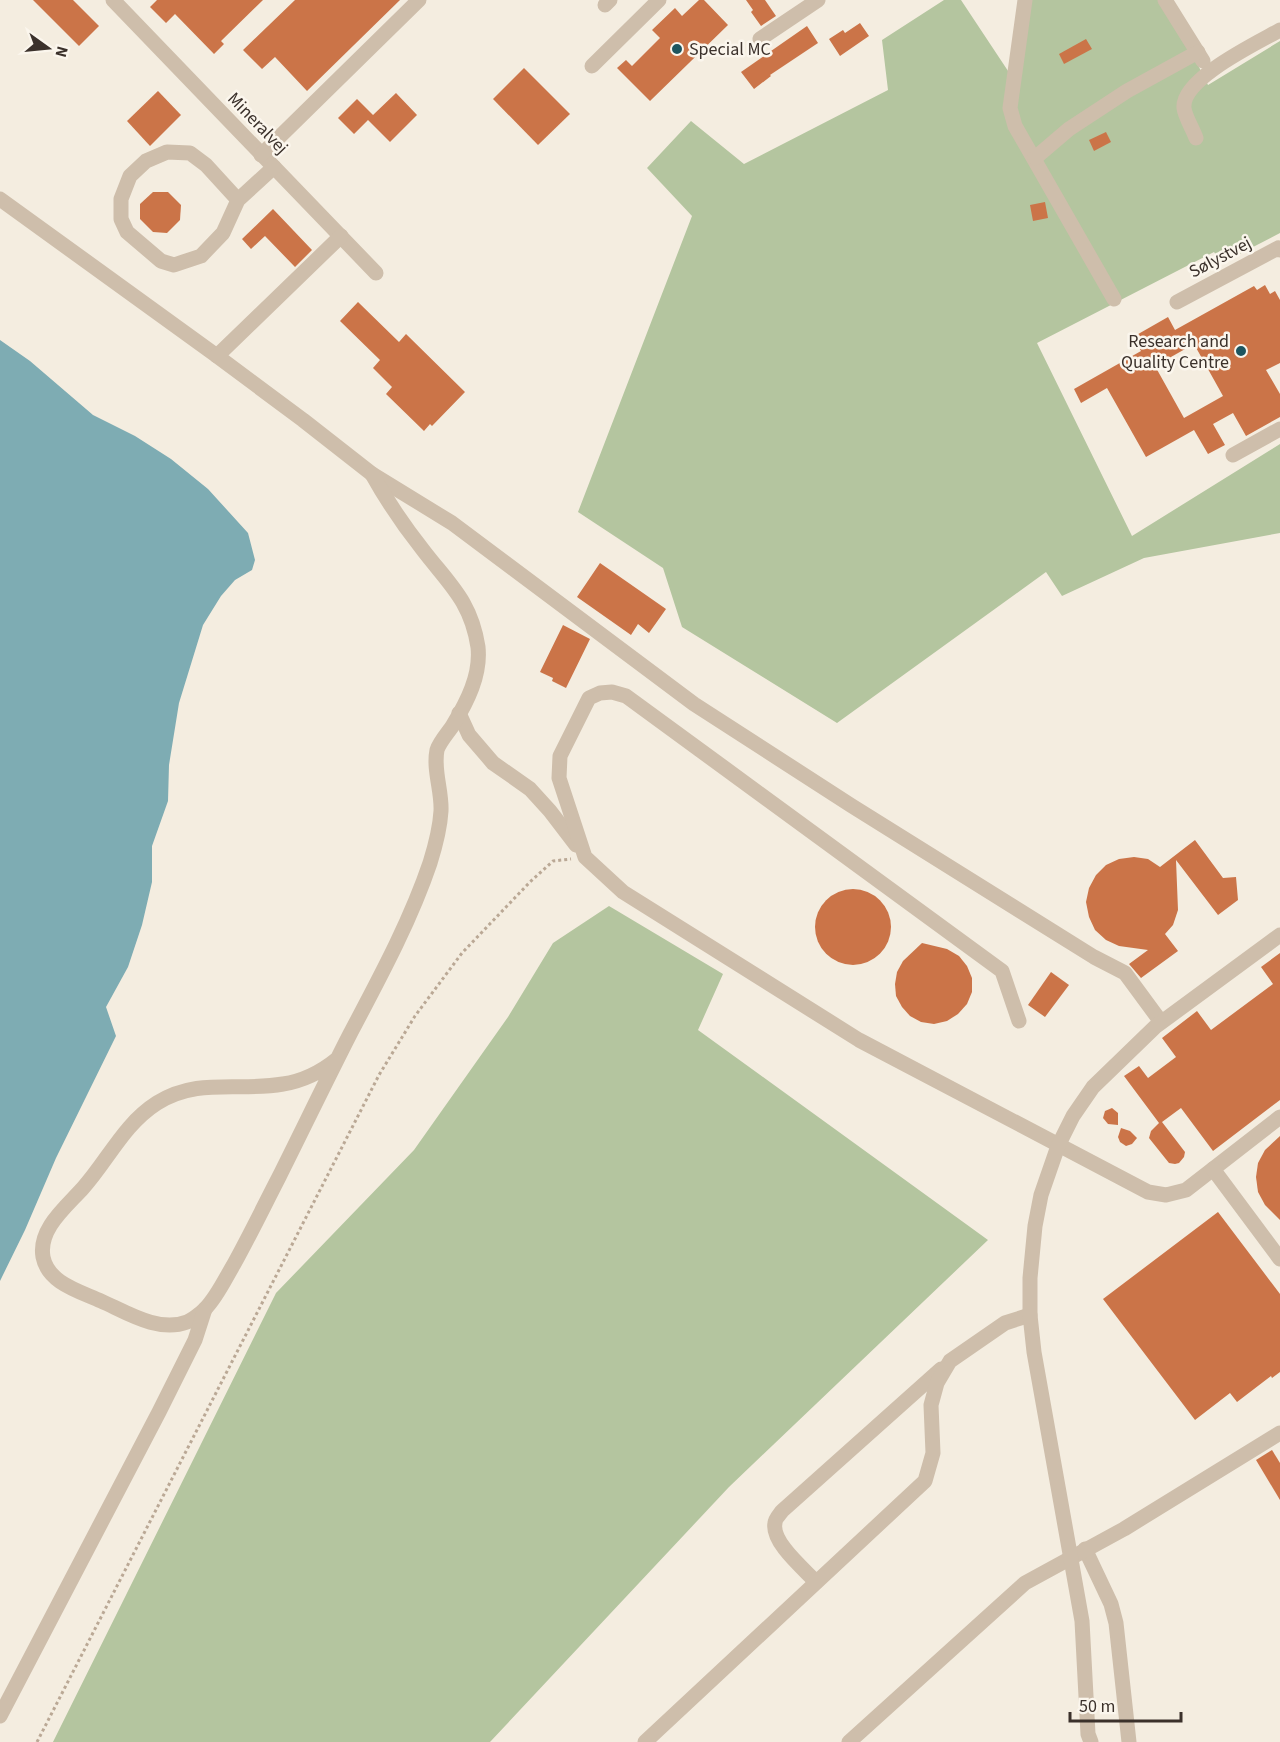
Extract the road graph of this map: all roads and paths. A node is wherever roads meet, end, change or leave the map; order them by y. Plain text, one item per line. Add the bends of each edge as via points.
1 (113, 0) edge
2 (419, 0) edge
3 (659, 0) edge
4 (818, 0) edge
5 (1025, 0) edge
6 (1165, 0) edge
7 (1280, 30) edge
8 (760, 39) dead end
9 (1198, 52) junction
10 (592, 66) dead end
11 (1210, 71) junction
12 (1196, 138) dead end
13 (261, 155) junction
14 (1035, 158) junction
15 (274, 167) junction
16 (0, 199) edge
17 (238, 200) junction
18 (341, 236) junction
19 (1280, 250) edge
20 (376, 273) dead end
21 (1114, 299) dead end
22 (1178, 302) dead end
23 (217, 356) junction
24 (1280, 429) edge
25 (1233, 455) dead end
26 (372, 474) junction
27 (459, 713) junction
28 (585, 857) junction
29 (1280, 935) edge
30 (1019, 1021) dead end
31 (1161, 1022) junction
32 (337, 1059) junction
33 (1280, 1117) edge
34 (1058, 1146) junction
35 (1213, 1168) junction
36 (1280, 1259) edge
37 (205, 1309) junction
38 (1030, 1314) junction
39 (950, 1361) junction
40 (1280, 1433) edge
41 (1085, 1550) junction
42 (1071, 1557) junction
43 (816, 1582) junction
44 (0, 1716) edge
45 (36, 1742) edge
46 (645, 1742) edge
47 (849, 1742) edge
48 (1091, 1742) edge
49 (1129, 1742) edge

1 - 13 street, Mineralvej
2 - 13 street
3 - 10 street
4 - 8 street
5 - 14 street via 1010,108 1015,126
6 - 9 street
7 - 11 street
9 - 11 street
9 - 14 street via 1127,91 1069,129
11 - 12 street via 1185,98 1184,109
13 - 15 street, Mineralvej
14 - 21 street
15 - 17 street
15 - 18 street, Mineralvej
16 - 23 street
17 - 17 street via 223,233 201,256 174,265 161,261 127,232 121,219 121,199 130,176 146,161 168,152 190,153
18 - 20 street, Mineralvej
18 - 23 street
19 - 22 street, Sølystvej
23 - 26 street
24 - 25 street
26 - 27 street via 404,525 458,592 471,617 478,651 474,686
26 - 31 street via 452,523 694,705 1125,973
27 - 28 street via 469,735 493,763 530,789
27 - 32 street via 438,747 441,810 431,860 379,979
28 - 30 street via 559,778 560,756 589,698 612,692 626,696 1002,971
28 - 34 street via 623,892 859,1040
28 - 45 path via 553,861 462,953 378,1075
29 - 31 street
31 - 34 street via 1093,1087
32 - 37 street via 250,1234
32 - 37 street via 322,1071 283,1084 195,1088 155,1105 135,1120 46,1233 42,1249 45,1265 51,1275 66,1285 151,1322 189,1322
33 - 35 street
34 - 35 street via 1148,1192 1166,1195 1186,1190
34 - 38 street via 1035,1226
35 - 36 street
37 - 44 street via 175,1381
38 - 39 street via 1005,1323
38 - 42 street
39 - 43 street via 931,1405 933,1453 925,1480
39 - 43 street via 782,1511 775,1522 780,1544
40 - 41 street
41 - 42 street
41 - 49 street via 1116,1623
42 - 47 street via 1025,1583
42 - 48 street via 1082,1621
43 - 46 street

